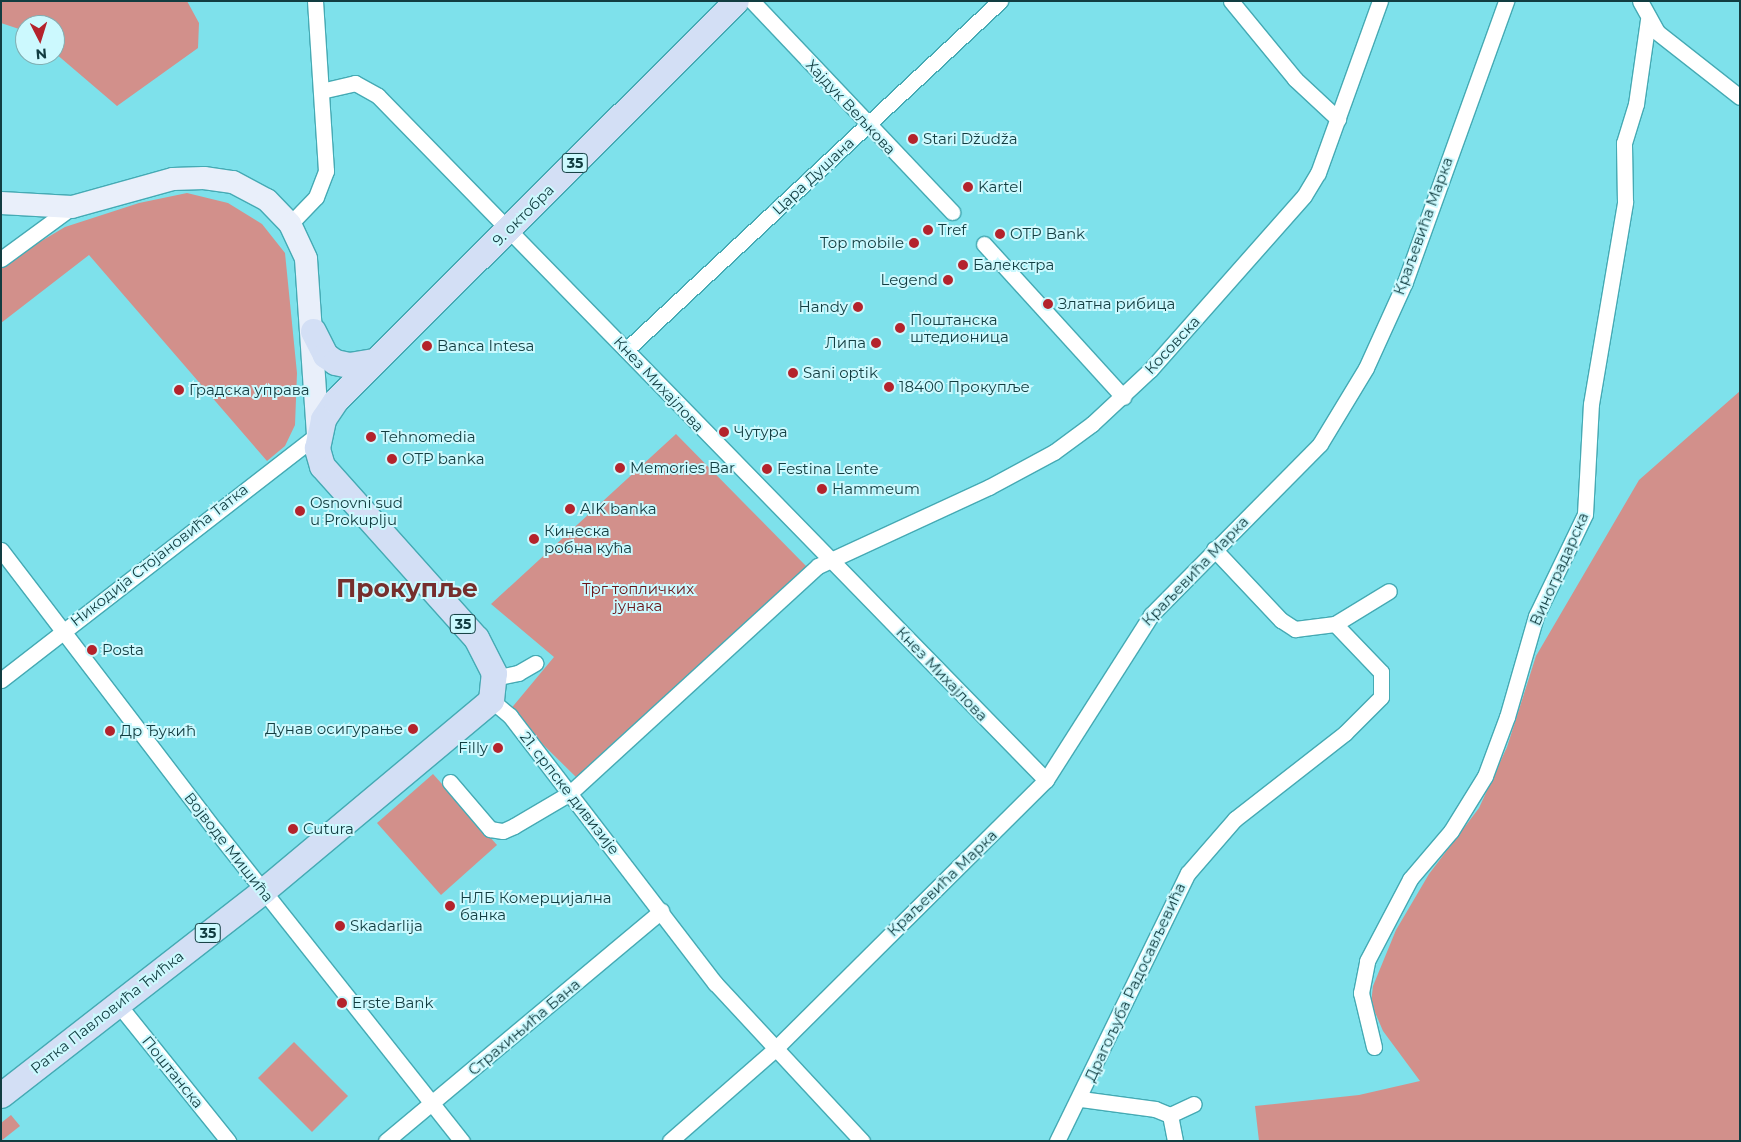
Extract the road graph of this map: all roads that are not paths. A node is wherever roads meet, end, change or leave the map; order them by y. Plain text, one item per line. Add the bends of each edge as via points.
1 (315, 1) edge
2 (736, 1) edge
3 (752, 1) edge
4 (1000, 1) edge
5 (1231, 1) edge
6 (1380, 1) edge
7 (1506, 1) edge
8 (1640, 1) edge
9 (1648, 20) junction
10 (321, 91) junction
11 (1740, 97) edge
12 (1338, 119) junction
13 (867, 124) junction
14 (1, 202) edge
15 (72, 207) junction
16 (952, 212) dead end
17 (290, 224) junction
18 (511, 228) junction
19 (984, 244) dead end
20 (1, 259) edge
21 (313, 331) junction
22 (626, 350) junction
23 (375, 361) junction
24 (1123, 397) junction
25 (318, 434) junction
26 (1214, 549) junction
27 (1, 550) edge
28 (830, 559) junction
29 (1389, 591) dead end
30 (1335, 624) junction
31 (65, 630) junction
32 (535, 663) dead end
33 (1, 680) edge
34 (492, 689) junction
35 (1046, 780) junction
36 (450, 782) dead end
37 (570, 793) junction
38 (264, 890) junction
39 (660, 911) junction
40 (118, 1004) junction
41 (1374, 1047) dead end
42 (775, 1049) junction
43 (1, 1095) edge
44 (1081, 1098) junction
45 (432, 1103) junction
46 (1194, 1104) dead end
47 (1170, 1115) junction
48 (228, 1141) edge
49 (386, 1141) edge
50 (462, 1141) edge
51 (670, 1141) edge
52 (862, 1141) edge
53 (1058, 1141) edge
54 (1175, 1141) edge

1 - 10 street
2 - 18 main road, 9. октобра / 35
3 - 13 street, Хајдук Вељкова
4 - 13 street, Цара Душана
5 - 12 street via 1295,79
6 - 12 street, Косовска
7 - 26 street, Краљевића Марка via 1405,282 1358,384 1304,464
8 - 9 street
9 - 11 street via 1672,45
9 - 41 street, Виноградарска via 1636,104 1624,143 1625,202 1591,404 1584,514 1536,616 1500,739 1485,776 1451,831 1410,879 1367,961 1361,994
10 - 17 street via 323,184
10 - 18 street, Кнез Михајлова via 355,83 368,88
12 - 24 street, Косовска via 1318,173 1293,212
13 - 16 street, Хајдук Вељкова
13 - 22 street, Цара Душана
14 - 15 main road
15 - 17 main road via 173,180 204,178 250,189
15 - 20 street
17 - 21 main road via 306,259
18 - 22 street, Кнез Михајлова
18 - 23 main road, 9. октобра / 35
19 - 24 street
21 - 23 main road via 325,355 335,362 349,365
21 - 25 main road
22 - 28 street, Кнез Михајлова
23 - 25 main road, 9. октобра / 35 via 328,409
24 - 28 street, Косовска via 1071,440 1019,472
25 - 31 street, Никодија Стојановића Татка
25 - 34 main road, 21. српске дивизије / 35 via 319,458 327,473 476,638
26 - 30 street via 1287,625 1302,630
26 - 35 street, Краљевића Марка via 1139,630
27 - 31 street, Војводе Мишића
28 - 35 street, Кнез Михајлова
28 - 37 street
29 - 30 street
30 - 44 street, Драгољуба Радосављевића via 1381,672 1381,697 1345,733 1235,819 1188,873 1157,929
31 - 33 street, Никодија Стојановића Татка
31 - 38 street, Војводе Мишића
32 - 34 street
34 - 37 street, 21. српске дивизије
34 - 38 main road, Ратка Павловића Ћићка / 35
35 - 42 street, Краљевића Марка
36 - 37 street via 495,832
37 - 39 street, 21. српске дивизије
38 - 40 main road, Ратка Павловића Ћићка / 35
38 - 45 street, Војводе Мишића
39 - 42 street, 21. српске дивизије
39 - 45 street, Страхињића Бана
40 - 43 main road, Ратка Павловића Ћићка / 35
40 - 48 street, Поштанска
42 - 51 street, Краљевића Марка
42 - 52 street, 21. српске дивизије
44 - 47 street via 1155,1109
44 - 53 street, Драгољуба Радосављевића
45 - 49 street, Страхињића Бана
45 - 50 street, Војводе Мишића
46 - 47 street
47 - 54 street

